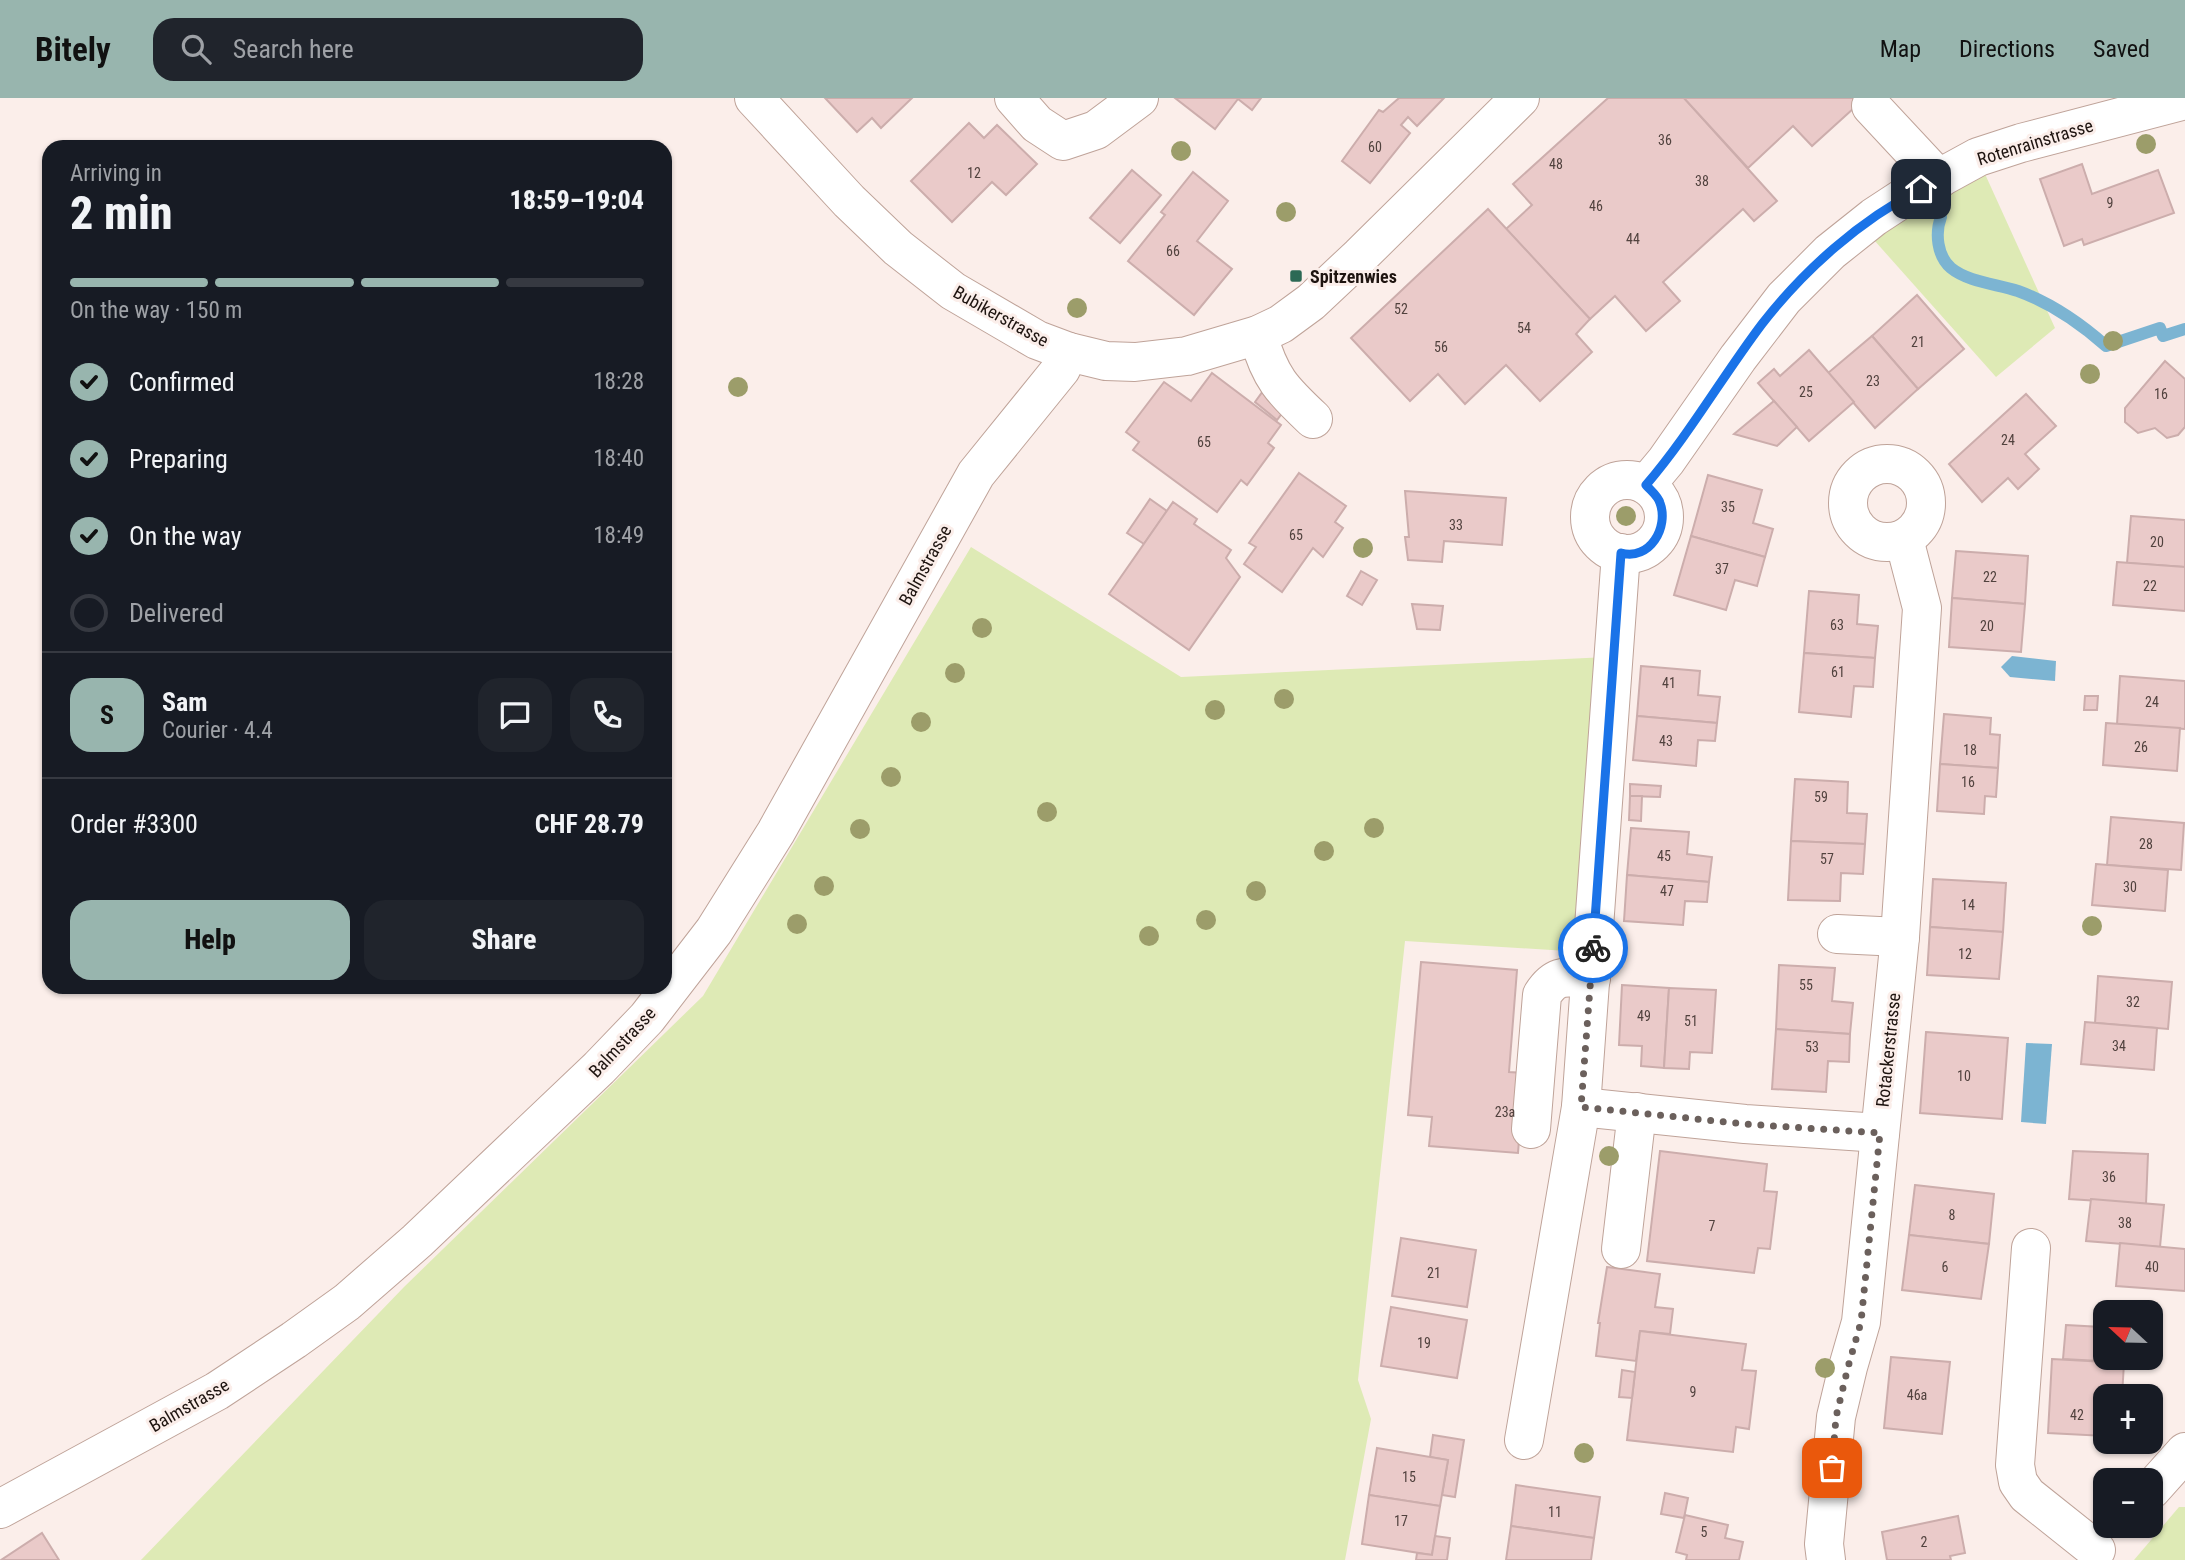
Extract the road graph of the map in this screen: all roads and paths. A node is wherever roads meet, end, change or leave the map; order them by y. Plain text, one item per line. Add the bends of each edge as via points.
1 (754, 98) edge
2 (1014, 98) edge
3 (1139, 98) edge
4 (1520, 98) edge
5 (2185, 100) edge
6 (1871, 106) dead end
7 (1939, 179) junction
8 (1258, 335) junction
9 (1069, 352) junction
10 (1313, 419) dead end
11 (1646, 485) junction
12 (1904, 539) dead end
13 (1621, 553) junction
14 (1837, 934) dead end
15 (1900, 937) junction
16 (1591, 979) junction
17 (672, 986) edge
18 (665, 994) edge
19 (1581, 1107) junction
20 (1637, 1112) junction
21 (1531, 1129) dead end
22 (1880, 1133) junction
23 (2031, 1248) dead end
24 (1621, 1249) dead end
25 (1524, 1440) dead end
26 (2185, 1452) edge
27 (2163, 1477) edge
28 (0, 1509) edge
29 (2101, 1545) edge
30 (1826, 1560) edge

1 - 9 street, Bubikerstrasse via 849,201 908,255 953,291 1037,340
2 - 3 street via 1037,124 1063,141 1096,130
4 - 8 street, Bubikerstrasse via 1311,302
5 - 7 street, Rotenrainstrasse via 2021,143 1978,157
6 - 7 street
7 - 11 street, Rotenrainstrasse via 1874,217 1806,274 1763,323
8 - 9 street, Bubikerstrasse via 1187,356 1135,362
8 - 10 street via 1266,363 1285,393
9 - 17 street, Balmstrasse via 1061,369 976,474 776,832 714,931
11 - 13 street via 1660,499 1664,518 1659,536 1646,550
11 - 13 street via 1619,481 1605,486 1593,501 1589,519 1595,537 1609,550
12 - 15 street, Rotackerstrasse via 1922,608
13 - 16 street
14 - 15 street
15 - 22 street, Rotackerstrasse
16 - 19 street
16 - 21 street via 1564,977 1551,982 1542,996
18 - 28 street, Balmstrasse via 558,1107 347,1302 218,1391
19 - 20 street
19 - 25 street
20 - 22 street
20 - 24 street
22 - 30 street, Rotackerstrasse via 1861,1322 1836,1417
23 - 29 street via 2015,1465 2018,1482 2028,1495
26 - 27 street

